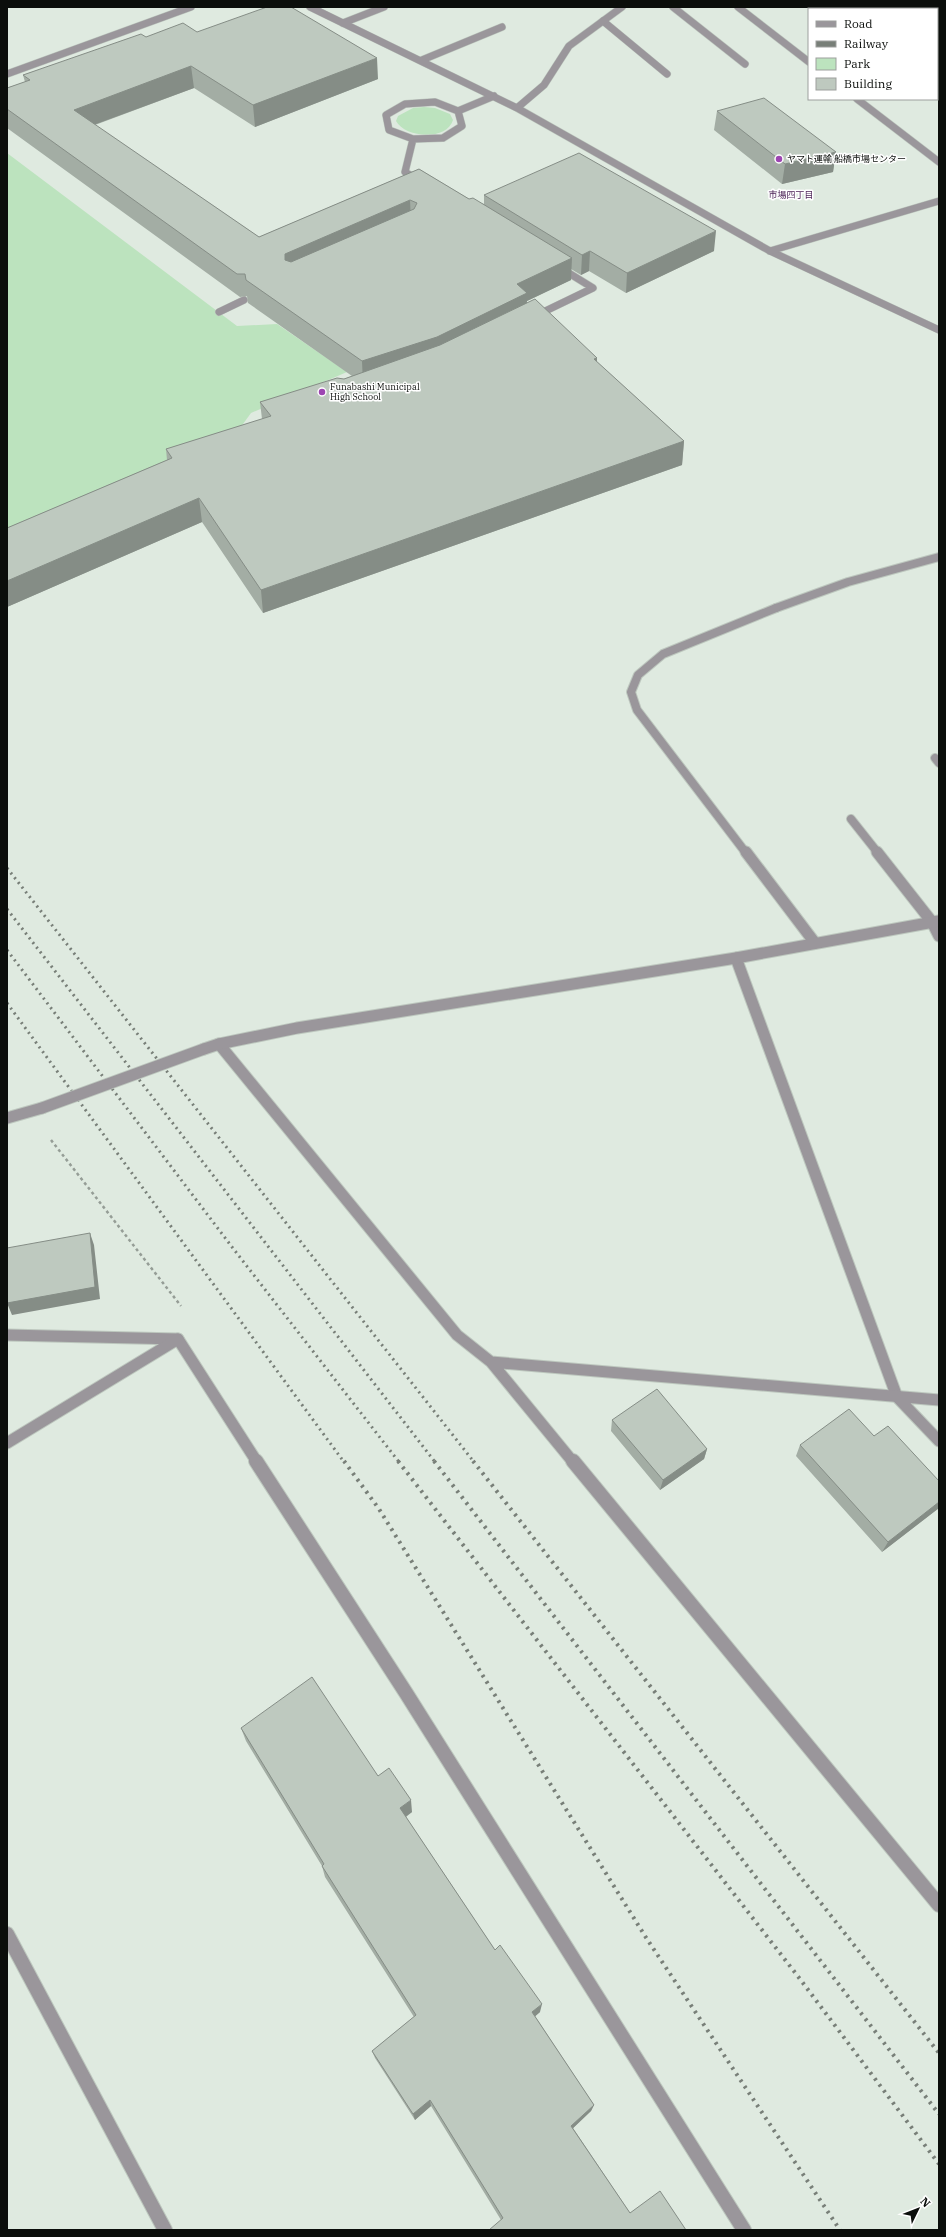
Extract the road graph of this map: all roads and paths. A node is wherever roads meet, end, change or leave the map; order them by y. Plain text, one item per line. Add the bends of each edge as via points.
1 (191, 7) edge
2 (310, 7) edge
3 (384, 7) edge
4 (622, 7) edge
5 (673, 7) edge
6 (738, 7) edge
7 (603, 21) junction
8 (343, 23) junction
9 (502, 26) dead end
10 (422, 60) junction
11 (808, 61) edge
12 (745, 64) dead end
13 (7, 74) edge
14 (667, 74) dead end
15 (494, 96) junction
16 (858, 100) edge
17 (517, 108) junction
18 (458, 111) junction
19 (413, 139) junction
20 (939, 162) edge
21 (429, 187) edge
22 (939, 201) edge
23 (770, 251) junction
24 (549, 261) edge
25 (244, 300) edge
26 (219, 312) dead end
27 (523, 322) edge
28 (939, 330) edge
29 (939, 557) edge
30 (851, 819) dead end
31 (935, 922) edge
32 (939, 936) edge
33 (815, 943) junction
34 (736, 958) junction
35 (219, 1044) junction
36 (30, 1113) junction
37 (7, 1118) edge
38 (7, 1335) edge
39 (178, 1340) junction
40 (491, 1362) junction
41 (897, 1397) junction
42 (939, 1400) edge
43 (939, 1440) edge
44 (7, 1443) edge
45 (939, 1905) edge
46 (7, 1934) edge
47 (165, 2230) edge
48 (744, 2230) edge

1 - 13 street
2 - 8 street
3 - 8 street
4 - 7 street
5 - 12 street
6 - 11 street
7 - 14 street
7 - 17 street via 569,46 544,85
8 - 10 street
9 - 10 street
10 - 15 street
15 - 17 street
15 - 18 street
16 - 20 street
17 - 23 street
18 - 19 street via 462,126 456,130 443,138
18 - 19 street via 435,102 405,104 386,116 389,130
19 - 21 street via 404,172
22 - 23 street
23 - 28 street
24 - 27 street via 593,288
25 - 26 street
29 - 33 street via 848,582 663,654 647,665 636,677 631,692 637,710
30 - 31 street
31 - 32 street
31 - 33 street
33 - 34 street
34 - 35 street via 297,1028
34 - 41 street
35 - 36 street, bridge
35 - 40 street via 457,1335
36 - 37 street
36 - 39 path via 186,1313
38 - 39 street
39 - 44 street
39 - 48 street via 406,1693
40 - 41 street
40 - 45 street
41 - 42 street
41 - 43 street
46 - 47 street

